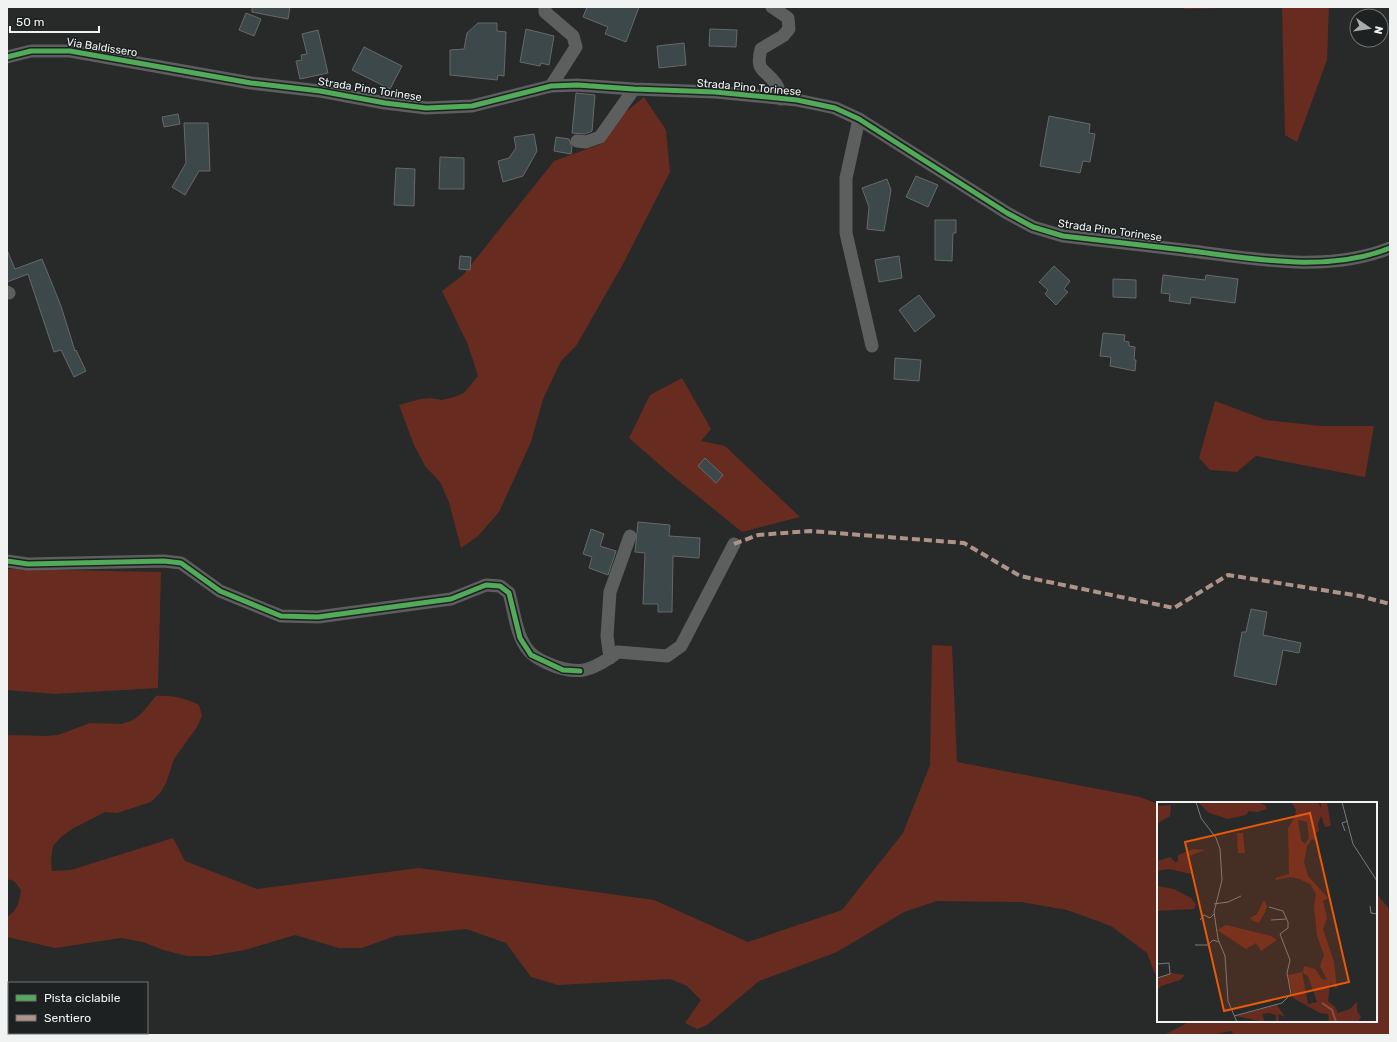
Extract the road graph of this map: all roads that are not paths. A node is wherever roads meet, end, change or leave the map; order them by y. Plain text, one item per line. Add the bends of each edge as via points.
1 (545, 7) edge
2 (772, 7) edge
3 (7, 57) edge
4 (146, 64) joint
5 (551, 86) junction
6 (634, 89) junction
7 (781, 99) junction
8 (859, 119) junction
9 (576, 141) dead end
10 (1390, 248) edge
11 (872, 346) dead end
12 (630, 536) dead end
13 (734, 544) dead end
14 (7, 561) edge
15 (610, 658) junction

1 - 5 street via 545,12 573,36 576,47
2 - 7 street via 788,18 789,29 783,36 761,48 758,60 762,72 776,84
3 - 4 street, Via Baldissero via 31,51 70,51
4 - 5 street, Strada Pino Torinese via 251,83 426,108 472,106
5 - 6 street, Strada Pino Torinese
6 - 7 street, Strada Pino Torinese via 715,92
6 - 9 street via 600,137 586,142
7 - 8 street, Strada Pino Torinese via 834,108
8 - 10 street, Strada Pino Torinese via 1008,213 1033,227 1063,236 1279,262 1326,262 1370,256
8 - 11 street via 846,178 846,233
12 - 15 street via 610,592 607,636
13 - 15 street via 681,646 667,656 618,652
14 - 15 street via 28,564 164,561 181,564 220,591 280,616 318,617 451,599 486,585 500,586 509,593 520,638 531,655 563,670 580,671

